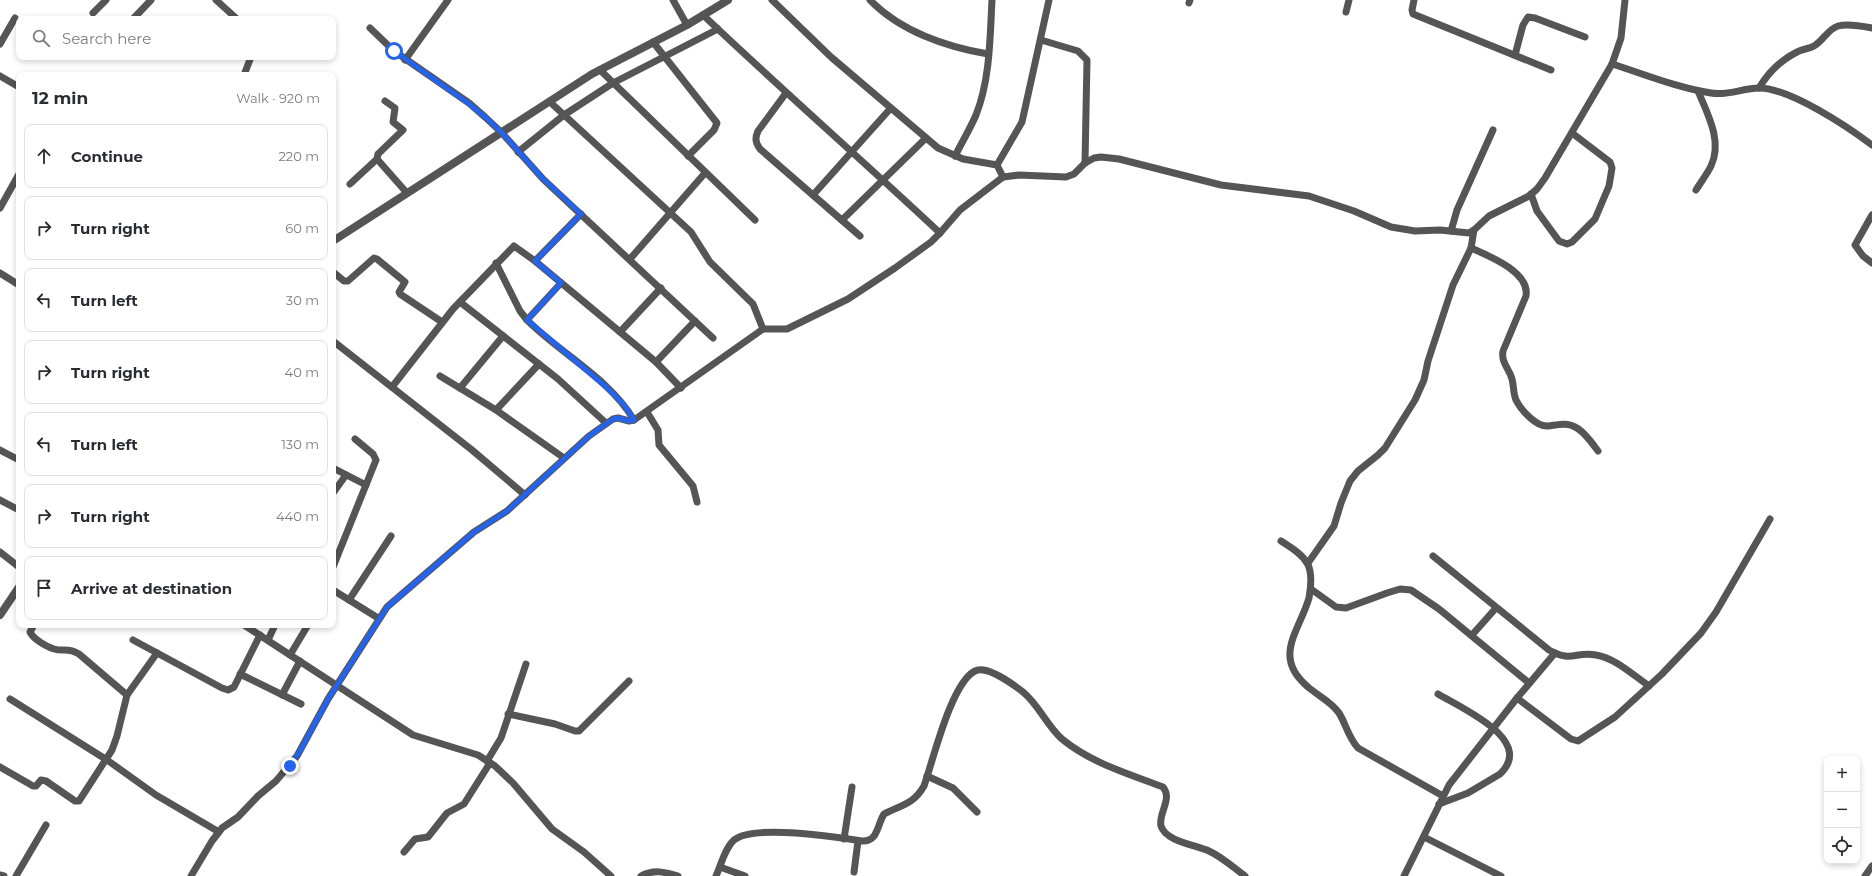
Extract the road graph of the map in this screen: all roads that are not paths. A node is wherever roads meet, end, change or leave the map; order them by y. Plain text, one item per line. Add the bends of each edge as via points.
1 (106, 0) edge
2 (151, 0) edge
3 (216, 0) edge
4 (448, 0) edge
5 (673, 0) edge
6 (728, 0) edge
7 (772, 0) edge
8 (870, 0) edge
9 (992, 0) edge
10 (1049, 0) edge
11 (1349, 0) edge
12 (1414, 0) edge
13 (1625, 0) edge
14 (1346, 12) dead end
15 (93, 13) dead end
16 (136, 16) edge
17 (234, 16) edge
18 (703, 16) junction
19 (15, 18) dead end
20 (687, 25) junction
21 (370, 28) dead end
22 (1872, 28) edge
23 (718, 30) junction
24 (1585, 37) dead end
25 (1041, 40) junction
26 (653, 42) junction
27 (0, 44) edge
28 (988, 54) junction
29 (664, 56) junction
30 (1515, 56) junction
31 (250, 60) edge
32 (405, 60) junction
33 (1612, 64) junction
34 (600, 70) junction
35 (1551, 70) dead end
36 (245, 72) edge
37 (0, 76) edge
38 (613, 83) junction
39 (16, 85) edge
40 (1759, 88) junction
41 (1698, 91) junction
42 (786, 93) junction
43 (385, 101) dead end
44 (550, 102) junction
45 (890, 109) junction
46 (564, 115) junction
47 (1493, 130) dead end
48 (501, 132) junction
49 (1572, 133) junction
50 (926, 138) junction
51 (1872, 145) edge
52 (852, 151) junction
53 (518, 152) junction
54 (688, 156) junction
55 (955, 156) junction
56 (376, 159) junction
57 (1085, 163) junction
58 (997, 165) junction
59 (705, 173) junction
60 (1003, 177) junction
61 (16, 179) edge
62 (884, 180) junction
63 (350, 184) dead end
64 (1696, 190) dead end
65 (407, 193) junction
66 (1531, 194) junction
67 (813, 195) junction
68 (0, 208) edge
69 (581, 214) junction
70 (670, 214) junction
71 (1872, 215) edge
72 (755, 220) dead end
73 (842, 220) junction
74 (1474, 230) junction
75 (1451, 231) junction
76 (940, 233) junction
77 (860, 236) dead end
78 (336, 239) edge
79 (1471, 248) junction
80 (630, 259) junction
81 (535, 261) junction
82 (1872, 262) edge
83 (496, 263) junction
84 (0, 274) edge
85 (336, 274) edge
86 (16, 282) edge
87 (561, 283) junction
88 (661, 288) junction
89 (460, 302) junction
90 (527, 320) junction
91 (695, 321) junction
92 (442, 322) junction
93 (763, 329) junction
94 (620, 332) junction
95 (503, 336) junction
96 (713, 338) dead end
97 (336, 343) edge
98 (656, 362) junction
99 (539, 364) junction
100 (440, 376) dead end
101 (392, 387) junction
102 (460, 388) junction
103 (681, 388) junction
104 (496, 410) junction
105 (646, 412) junction
106 (634, 420) junction
107 (606, 423) junction
108 (355, 439) dead end
109 (0, 450) edge
110 (1598, 451) dead end
111 (16, 458) edge
112 (564, 458) junction
113 (336, 470) edge
114 (346, 475) junction
115 (366, 485) junction
116 (336, 490) edge
117 (525, 495) junction
118 (0, 500) edge
119 (697, 502) dead end
120 (16, 508) edge
121 (1770, 519) dead end
122 (391, 536) dead end
123 (1281, 541) dead end
124 (0, 552) edge
125 (1433, 556) dead end
126 (336, 560) edge
127 (1308, 563) junction
128 (16, 565) edge
129 (1311, 589) junction
130 (16, 591) edge
131 (336, 592) edge
132 (349, 600) junction
133 (1496, 608) junction
134 (0, 614) edge
135 (378, 618) junction
136 (32, 628) edge
137 (249, 628) edge
138 (274, 628) edge
139 (306, 628) edge
140 (260, 635) junction
141 (1472, 635) junction
142 (133, 640) dead end
143 (268, 640) junction
144 (157, 653) junction
145 (1555, 653) junction
146 (290, 655) junction
147 (300, 661) junction
148 (526, 664) dead end
149 (240, 674) junction
150 (629, 681) dead end
151 (1529, 683) junction
152 (337, 685) junction
153 (1649, 686) junction
154 (1438, 694) dead end
155 (127, 695) junction
156 (282, 695) junction
157 (1517, 698) junction
158 (10, 699) dead end
159 (301, 704) dead end
160 (508, 714) junction
161 (1494, 727) junction
162 (107, 760) junction
163 (488, 762) junction
164 (0, 767) edge
165 (928, 776) junction
166 (852, 787) dead end
167 (1443, 796) junction
168 (1439, 804) junction
169 (977, 812) dead end
170 (46, 825) dead end
171 (219, 832) junction
172 (1424, 837) junction
173 (844, 839) junction
174 (858, 841) junction
175 (404, 852) dead end
176 (1872, 866) edge
177 (720, 867) junction
178 (854, 872) dead end
179 (0, 875) edge
180 (1497, 875) edge
181 (4, 876) edge
182 (16, 876) edge
183 (191, 876) edge
184 (611, 876) edge
185 (641, 876) edge
186 (678, 876) edge
187 (716, 876) edge
188 (745, 876) edge
189 (1245, 876) edge
190 (1404, 876) edge
191 (1865, 876) edge

1 - 15 street
2 - 16 street
3 - 17 street
4 - 32 street
5 - 20 street
6 - 18 street
7 - 45 street
8 - 28 street via 900,25 954,47
9 - 28 street
10 - 25 street
11 - 14 street
12 - 30 street via 1414,14
13 - 33 street via 1621,38
18 - 20 street
18 - 23 street
19 - 27 street
20 - 26 street
21 - 32 street
22 - 40 street via 1854,25 1834,28 1814,46 1790,56 1766,76
23 - 29 street
23 - 42 street
24 - 30 street via 1528,17 1523,25
25 - 57 street via 1078,51 1087,60
25 - 58 street via 1022,122
26 - 29 street
26 - 34 street
28 - 55 street via 982,95 976,115
29 - 38 street
29 - 54 street via 717,123 714,130
30 - 35 street
31 - 36 street
32 - 48 street via 469,104
33 - 41 street
33 - 49 street
34 - 38 street
34 - 44 street
37 - 39 street
38 - 46 street
38 - 54 street
40 - 41 street via 1724,94
40 - 51 street via 1776,90 1818,110
41 - 64 street via 1714,133 1715,146 1712,164
42 - 52 street
42 - 67 street via 758,131 756,143
43 - 56 street via 395,108 393,122 403,130
44 - 46 street
44 - 48 street
45 - 50 street
45 - 52 street
46 - 53 street
46 - 70 street
47 - 75 street via 1457,210
48 - 53 street
48 - 65 street
49 - 66 street via 1545,178
49 - 66 street via 1610,162 1612,168 1609,186 1593,223 1572,242 1567,244 1559,241 1537,211
50 - 55 street via 938,148
50 - 62 street
52 - 62 street
52 - 67 street
53 - 69 street
54 - 59 street
55 - 58 street
56 - 63 street
56 - 65 street
57 - 60 street via 1074,174 1066,176
57 - 75 street via 1101,157 1119,159 1221,185 1309,196 1403,230
58 - 60 street
59 - 70 street
59 - 72 street
60 - 76 street via 965,205
61 - 68 street
62 - 73 street
62 - 76 street
65 - 78 street
66 - 74 street via 1488,216
67 - 73 street
69 - 80 street
69 - 81 street
70 - 80 street
70 - 93 street via 691,232 710,262 752,304
71 - 82 street via 1855,245 1863,256
73 - 77 street
74 - 75 street via 1469,233
74 - 79 street
76 - 93 street via 895,268 848,299 787,329
79 - 110 street via 1502,263 1520,277 1527,290 1503,351 1503,363 1512,377 1515,399 1534,420 1544,426 1577,427
79 - 127 street via 1453,285 1424,380 1415,400 1386,448 1350,481 1334,526
80 - 88 street
81 - 83 street via 514,246
81 - 87 street
83 - 89 street
83 - 90 street
84 - 86 street
85 - 92 street via 348,281 374,258 377,259 405,282 400,294
87 - 90 street
87 - 94 street
88 - 91 street
88 - 94 street
89 - 92 street
89 - 95 street
90 - 106 street via 606,387 624,405
91 - 96 street
91 - 98 street
92 - 101 street
93 - 103 street
94 - 98 street
95 - 99 street
95 - 102 street
97 - 101 street
98 - 103 street
99 - 104 street
99 - 107 street
100 - 102 street
101 - 117 street
102 - 104 street
103 - 105 street
104 - 112 street
105 - 106 street
105 - 119 street via 658,430 659,445 693,486
106 - 107 street via 618,418
107 - 112 street
108 - 115 street via 376,457
109 - 111 street
112 - 117 street
113 - 114 street
114 - 115 street
114 - 116 street
115 - 126 street
117 - 135 street via 507,511 474,532 387,607
118 - 120 street
121 - 153 street via 1705,628
122 - 132 street
123 - 127 street via 1303,555
124 - 128 street
125 - 133 street
127 - 129 street
129 - 141 street via 1340,608 1394,591 1411,590
129 - 167 street via 1289,648 1289,661 1294,672 1338,713 1351,740 1358,748
130 - 134 street
131 - 132 street
132 - 135 street
133 - 141 street
133 - 145 street
135 - 152 street
136 - 155 street via 30,632 34,638 52,648 70,649 79,654
137 - 140 street
138 - 143 street
139 - 146 street
140 - 143 street
140 - 149 street
141 - 151 street
142 - 144 street
143 - 146 street
144 - 149 street via 225,690 234,687
144 - 155 street
145 - 151 street
145 - 153 street via 1571,657 1597,655 1610,660
146 - 147 street
147 - 152 street
147 - 156 street
148 - 160 street
149 - 156 street
150 - 160 street via 578,731
151 - 157 street
152 - 163 street via 414,735 478,755
152 - 171 street via 290,766
153 - 157 street via 1615,717 1578,741 1571,739
154 - 161 street
155 - 162 street via 117,736
156 - 159 street
157 - 161 street
158 - 162 street
160 - 163 street via 498,745
161 - 167 street
161 - 168 street via 1509,749 1510,755 1504,770 1468,793
162 - 164 street via 77,802 46,781 41,780 33,786
162 - 171 street via 156,795
163 - 175 street via 464,804 447,813 428,837 415,839
163 - 184 street via 513,783 552,829
165 - 169 street via 953,788
165 - 174 street via 912,802 884,814 873,839 867,842
165 - 189 street via 957,691 975,671 990,672 1024,693 1060,738 1071,746 1109,767 1163,787 1167,797 1161,827 1175,839 1210,852
166 - 173 street
167 - 168 street
168 - 172 street
170 - 182 street
171 - 183 street
172 - 180 street
172 - 190 street
173 - 174 street
173 - 177 street via 787,832 745,836 736,839 730,845
174 - 178 street
176 - 191 street
177 - 187 street
177 - 188 street
179 - 181 street
185 - 186 street via 658,871

